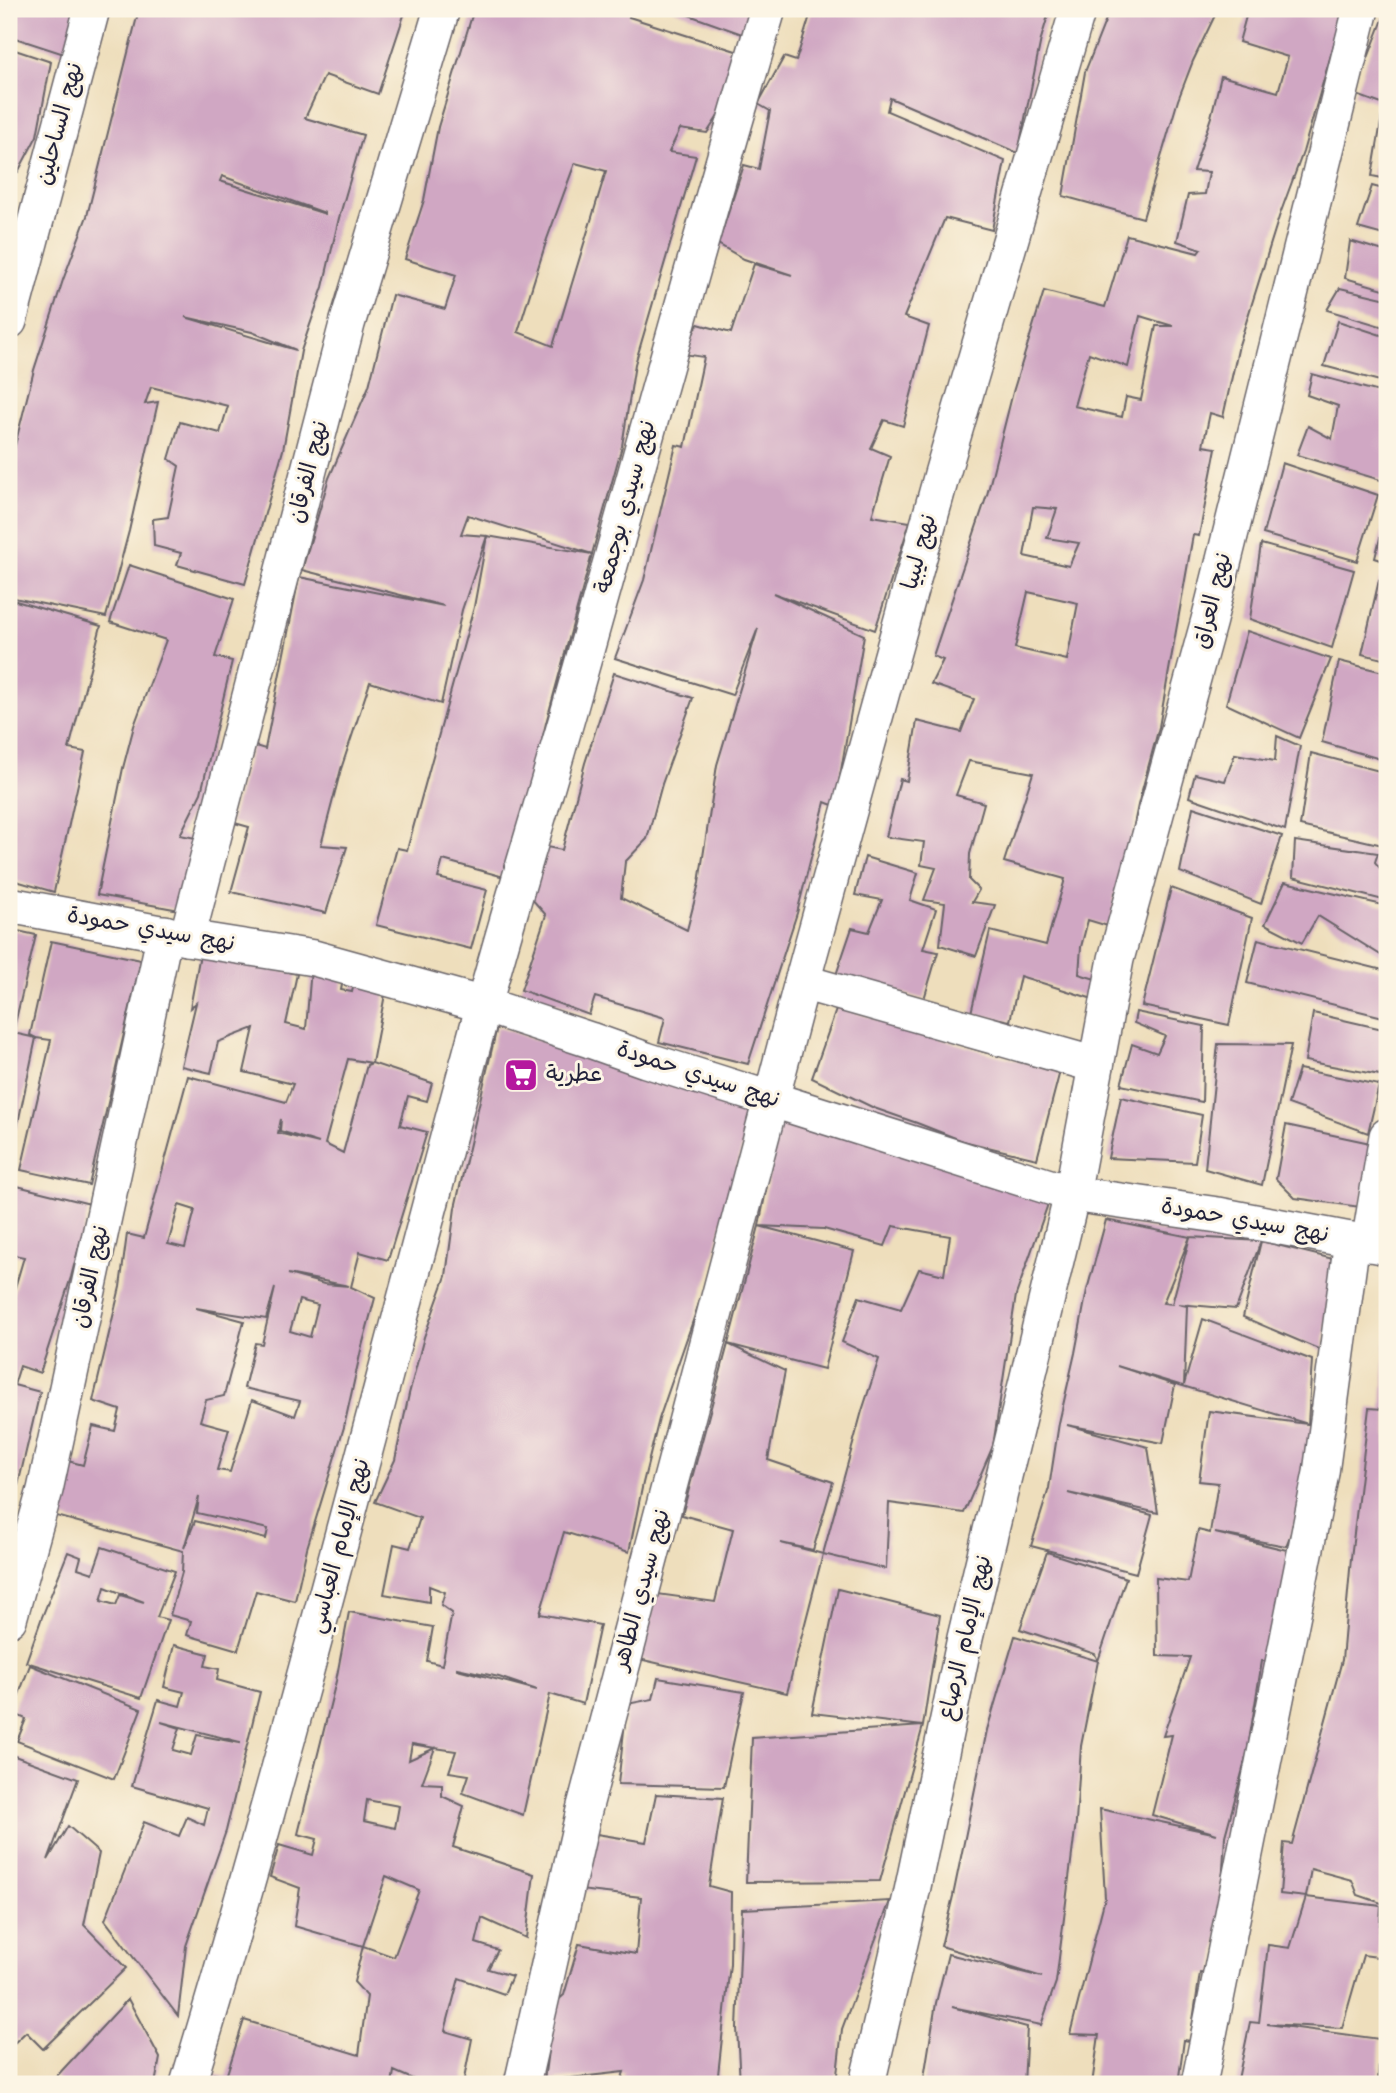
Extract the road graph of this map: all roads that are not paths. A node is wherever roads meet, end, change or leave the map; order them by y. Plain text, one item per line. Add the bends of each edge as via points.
1 (92, 9) edge
2 (442, 9) edge
3 (768, 9) edge
4 (1078, 9) edge
5 (1361, 9) edge
6 (9, 321) edge
7 (9, 905) edge
8 (176, 935) junction
9 (802, 982) junction
10 (484, 1005) junction
11 (1096, 1065) junction
12 (771, 1098) junction
13 (1387, 1136) edge
14 (1072, 1194) junction
15 (1369, 1244) edge
16 (9, 1619) edge
17 (188, 2084) edge
18 (522, 2084) edge
19 (867, 2084) edge
20 (1199, 2084) edge

1 - 6 street, نهج الساحلين
2 - 8 street, نهج الفرقان via 347,324
3 - 10 street, نهج سيدي بوجمعة
4 - 9 street, نهج ليبيا via 942,474
5 - 11 street, نهج العراق via 1209,620 1116,958
7 - 8 street, نهج سيدي حمودة
8 - 10 street, نهج سيدي حمودة via 314,958
8 - 16 street, نهج الفرقان via 45,1490
9 - 11 street
9 - 12 street, نهج ليبيا
10 - 12 street, نهج سيدي حمودة
10 - 17 street, نهج الإمام العباسي via 241,1908
11 - 14 street, نهج العراق
12 - 14 street, نهج سيدي حمودة
12 - 18 street, نهج سيدي الطاهر via 584,1810
13 - 15 street
14 - 15 street, نهج سيدي حمودة via 1218,1215
14 - 19 street, نهج الإمام الرصاع via 965,1638
15 - 20 street

